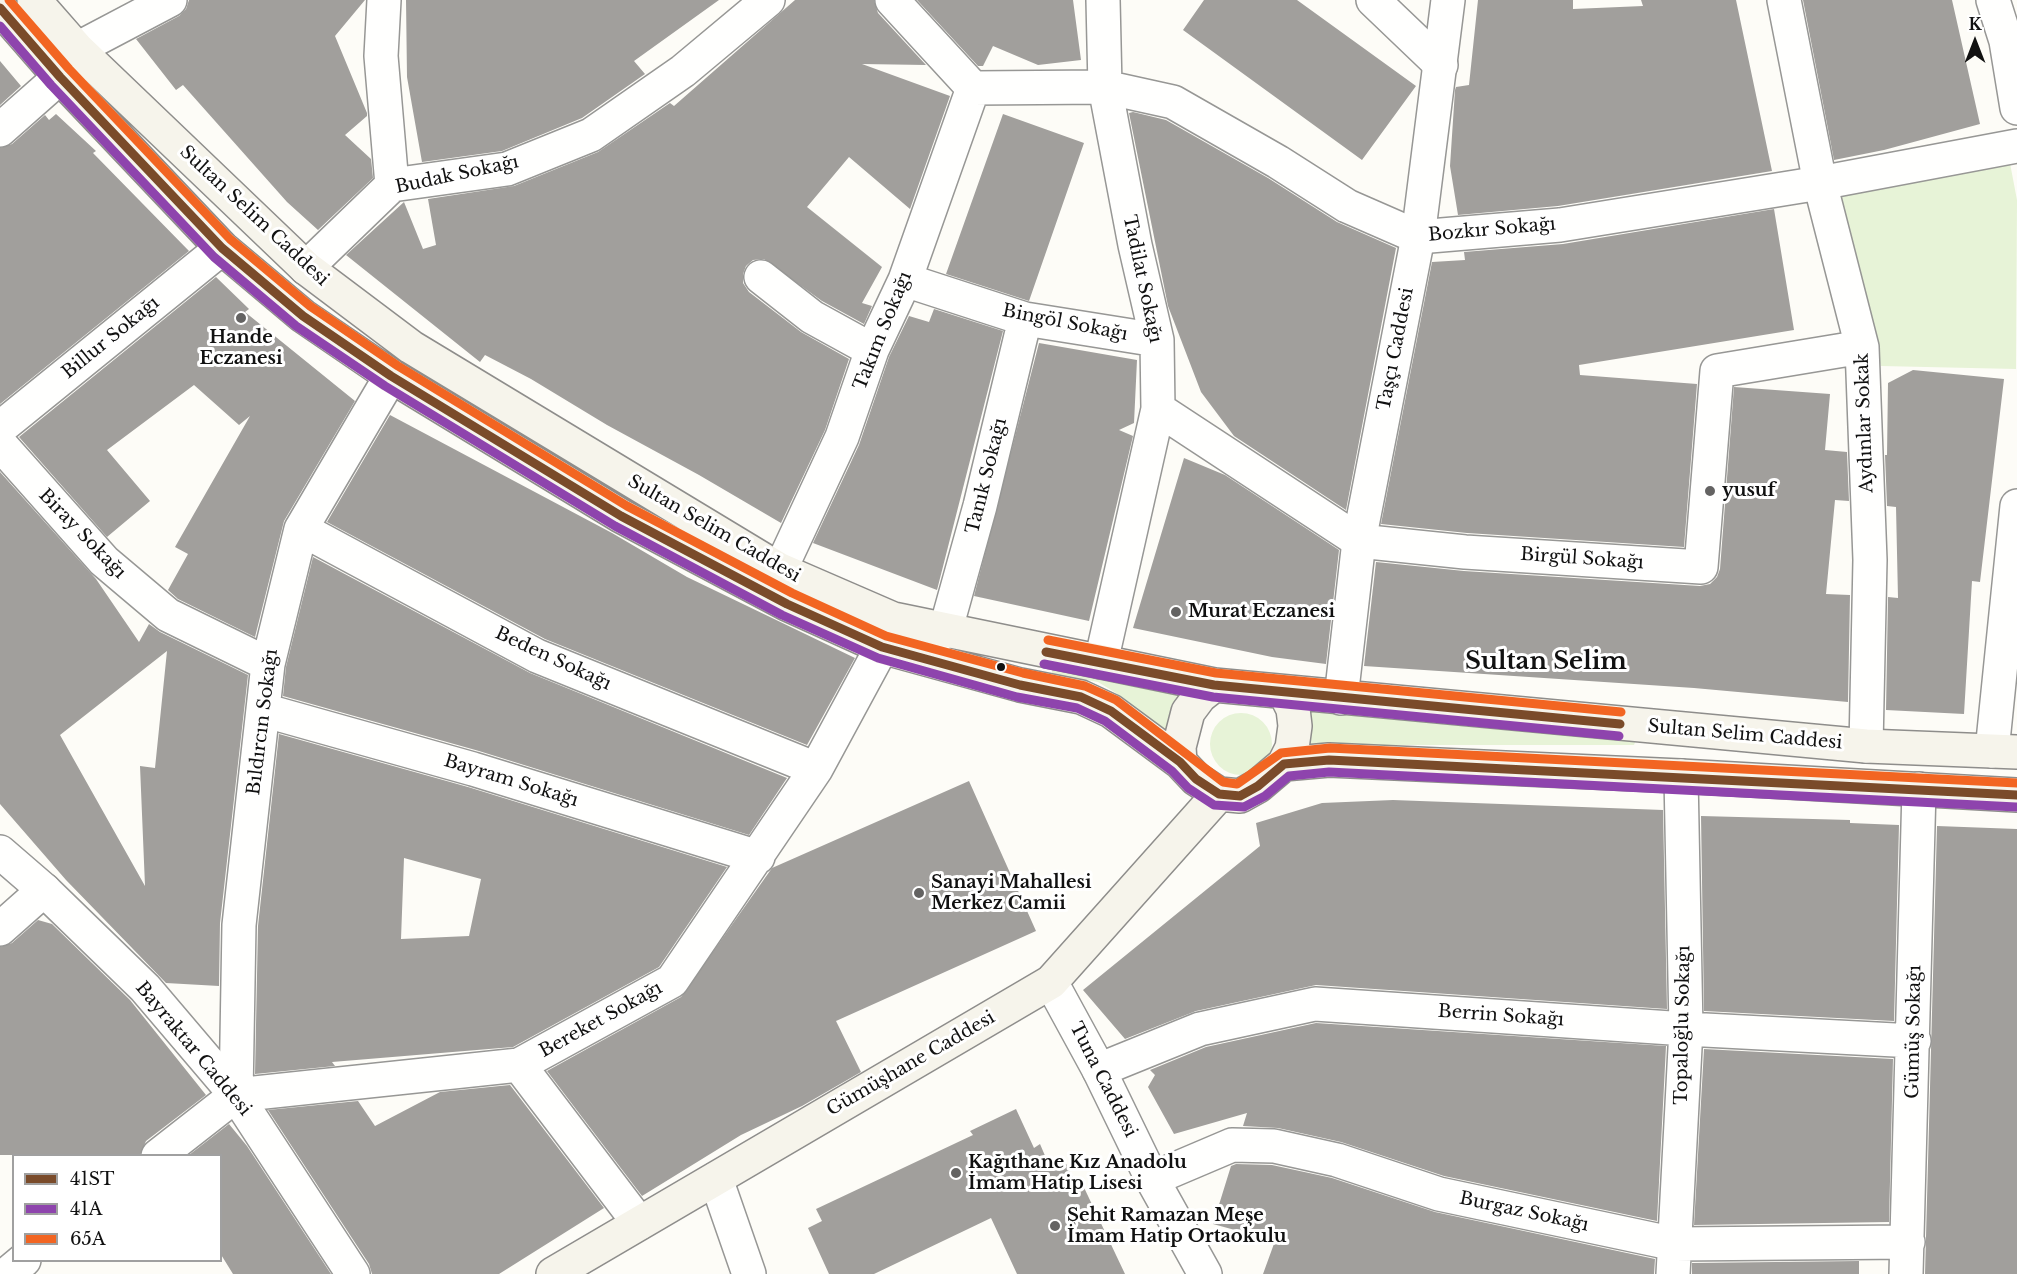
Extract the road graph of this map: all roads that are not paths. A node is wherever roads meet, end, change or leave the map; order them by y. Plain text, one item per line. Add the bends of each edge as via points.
1 (34, 0) edge
2 (170, 0) edge
3 (384, 0) edge
4 (768, 0) edge
5 (892, 0) edge
6 (1103, 0) edge
7 (1373, 0) edge
8 (1448, 0) edge
9 (1784, 0) edge
10 (1993, 0) edge
11 (0, 8) edge
12 (77, 49) junction
13 (1441, 65) junction
14 (60, 77) junction
15 (1105, 87) junction
16 (973, 88) junction
17 (2017, 108) edge
18 (0, 130) edge
19 (2017, 146) edge
20 (1820, 183) junction
21 (392, 185) junction
22 (1418, 237) junction
23 (222, 248) junction
24 (306, 268) junction
25 (761, 277) dead end
26 (905, 280) junction
27 (1025, 319) junction
28 (1158, 340) junction
29 (411, 347) junction
30 (1862, 347) junction
31 (872, 350) junction
32 (391, 376) junction
33 (1158, 409) junction
34 (0, 429) edge
35 (0, 444) edge
36 (2017, 506) edge
37 (301, 529) junction
38 (1359, 541) junction
39 (780, 570) junction
40 (945, 632) junction
41 (887, 633) junction
42 (1101, 662) junction
43 (268, 664) junction
44 (1214, 685) junction
45 (1285, 693) junction
46 (1341, 699) junction
47 (263, 710) junction
48 (1866, 746) junction
49 (1923, 748) junction
50 (2004, 751) edge
51 (1180, 762) junction
52 (1284, 764) junction
53 (816, 769) junction
54 (1681, 776) junction
55 (1919, 789) junction
56 (1219, 794) junction
57 (2017, 795) edge
58 (0, 852) edge
59 (758, 857) junction
60 (45, 890) junction
61 (0, 929) edge
62 (1051, 982) junction
63 (1686, 1029) junction
64 (1914, 1041) junction
65 (519, 1065) junction
66 (1099, 1070) junction
67 (236, 1095) junction
68 (159, 1154) edge
69 (716, 1179) junction
70 (1152, 1179) junction
71 (639, 1223) junction
72 (1907, 1258) edge
73 (1674, 1259) edge
74 (22, 1262) edge
75 (7, 1274) edge
76 (353, 1274) edge
77 (553, 1274) edge
78 (749, 1274) edge
79 (1205, 1274) edge

1 - 12 main road, Sultan Selim Caddesi
2 - 12 street
3 - 21 street via 381,56
4 - 21 street, Budak Sokağı via 683,71 591,135 507,168
5 - 16 street
6 - 15 street, Tadilat Sokağı
7 - 13 street
8 - 13 street, Taşçı Caddesi
9 - 20 street, Aydınlar Sokak
10 - 17 street via 2006,41
11 - 14 main road, Sultan Selim Caddesi
12 - 14 main road
12 - 24 main road, Sultan Selim Caddesi
13 - 22 street, Taşçı Caddesi
14 - 18 street
14 - 23 main road, Sultan Selim Caddesi
15 - 16 street, Bozkır Sokağı
15 - 22 street, Bozkır Sokağı via 1173,102 1347,206
15 - 28 street, Tadilat Sokağı via 1135,245
16 - 26 street, Takım Sokağı
19 - 20 street, Bozkır Sokağı
20 - 22 street, Bozkır Sokağı via 1560,225
20 - 30 street, Aydınlar Sokak
21 - 24 street, Budak Sokağı
22 - 38 street, Taşçı Caddesi
23 - 32 main road, Sultan Selim Caddesi via 303,316
23 - 34 street, Billur Sokağı
24 - 29 main road, Sultan Selim Caddesi
25 - 31 street via 812,317
26 - 27 street, Bingöl Sokağı
26 - 31 street, Takım Sokağı
27 - 28 street, Bingöl Sokağı
27 - 40 street, Tanık Sokağı
28 - 33 street, Tadilat Sokağı
29 - 32 main road
29 - 39 main road, Sultan Selim Caddesi
30 - 38 street, Birgül Sokağı via 1717,371 1701,567
30 - 48 street, Aydınlar Sokak via 1870,560
31 - 39 street, Takım Sokağı via 842,437
32 - 37 street, Bıldırcın Sokağı
32 - 41 main road, Sultan Selim Caddesi via 621,516 787,604
33 - 38 street, Birgül Sokağı
33 - 42 street, Tadilat Sokağı
35 - 43 street, Biray Sokağı via 104,561 168,615
36 - 50 street
37 - 43 street, Bıldırcın Sokağı
37 - 53 street, Beden Sokağı via 537,656
38 - 46 street, Taşçı Caddesi
39 - 41 main road, Sultan Selim Caddesi
40 - 41 main road, Sultan Selim Caddesi
40 - 42 main road, Sultan Selim Caddesi
41 - 51 main road, Sultan Selim Caddesi via 1020,685 1082,697 1111,711
41 - 53 street, Bereket Sokağı
42 - 44 main road, Sultan Selim Caddesi
43 - 47 street, Bıldırcın Sokağı
44 - 45 main road, Sultan Selim Caddesi
44 - 51 main road via 1188,712 1179,747
45 - 46 main road, Sultan Selim Caddesi
45 - 52 main road via 1293,709 1295,726 1292,748
46 - 48 main road, Sultan Selim Caddesi
47 - 59 street, Bayram Sokağı via 473,769
47 - 67 street, Bıldırcın Sokağı via 239,925
48 - 49 main road, Sultan Selim Caddesi
49 - 50 main road, Sultan Selim Caddesi
49 - 55 main road
51 - 56 main road, Sultan Selim Caddesi
52 - 54 main road via 1329,760
52 - 56 main road via 1240,796
53 - 59 street, Bereket Sokağı
54 - 55 main road
54 - 63 street, Topaloğlu Sokağı
55 - 57 main road
55 - 64 street, Gümüş Sokağı
56 - 62 main road, Gümüşhane Caddesi
58 - 60 street, Bayraktar Caddesi
59 - 65 street, Bereket Sokağı via 672,981
60 - 61 street
60 - 67 street, Bayraktar Caddesi via 145,988
62 - 66 street, Tuna Caddesi
62 - 69 main road, Gümüşhane Caddesi
63 - 64 street, Berrin Sokağı
63 - 66 street, Berrin Sokağı via 1315,1004 1200,1029
63 - 73 street, Topaloğlu Sokağı
64 - 72 street, Gümüş Sokağı
65 - 67 street, Bereket Sokağı
65 - 71 street
66 - 70 street, Tuna Caddesi
67 - 68 street
67 - 76 street, Bayraktar Caddesi
69 - 71 main road, Gümüşhane Caddesi
69 - 78 street
70 - 73 street, Burgaz Sokağı via 1232,1145 1274,1146 1337,1160 1439,1194
70 - 79 street, Tuna Caddesi
71 - 77 main road, Gümüşhane Caddesi
72 - 73 street, Burgaz Sokağı
74 - 75 street

